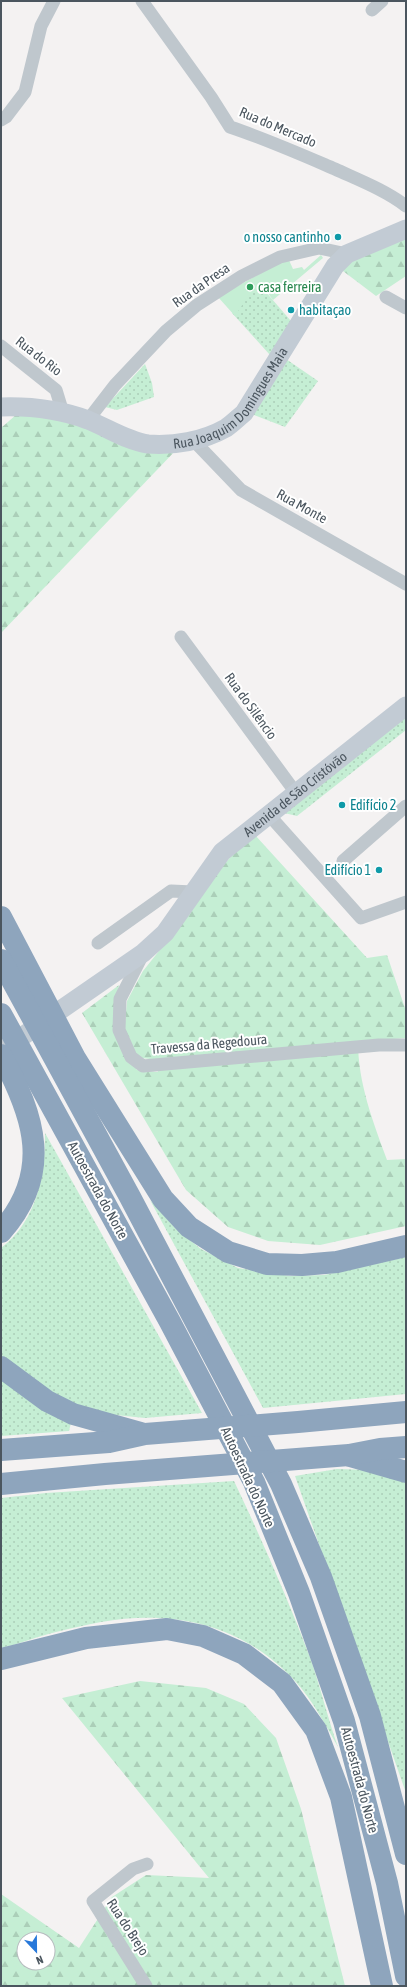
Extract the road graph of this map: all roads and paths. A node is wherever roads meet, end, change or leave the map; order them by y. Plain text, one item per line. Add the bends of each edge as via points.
1 (54, 1) edge
2 (142, 1) edge
3 (382, 1) edge
4 (372, 10) dead end
5 (1, 120) edge
6 (406, 206) edge
7 (406, 229) edge
8 (347, 254) junction
9 (386, 297) dead end
10 (406, 308) edge
11 (1, 346) edge
12 (1, 407) edge
13 (63, 413) junction
14 (88, 420) junction
15 (194, 441) junction
16 (406, 584) edge
17 (181, 637) dead end
18 (406, 706) edge
19 (296, 793) junction
20 (406, 806) edge
21 (268, 814) junction
22 (343, 861) dead end
23 (193, 892) junction
24 (406, 902) edge
25 (1, 917) edge
26 (98, 943) dead end
27 (143, 953) junction
28 (1, 960) edge
29 (1, 1014) edge
30 (406, 1045) edge
31 (1, 1050) edge
32 (1, 1055) edge
33 (1, 1232) edge
34 (406, 1246) edge
35 (1, 1367) edge
36 (406, 1412) edge
37 (145, 1434) junction
38 (406, 1447) edge
39 (1, 1450) edge
40 (349, 1456) junction
41 (406, 1472) edge
42 (1, 1484) edge
43 (1, 1659) edge
44 (406, 1854) edge
45 (147, 1864) dead end
46 (406, 1976) edge
47 (146, 1986) edge
48 (382, 1986) edge

1 - 5 street via 41,26 25,92
2 - 6 street, Rua do Mercado via 230,127 265,138 392,195
3 - 4 street
7 - 8 main road, Rua Joaquim Domingues Maia
8 - 14 street, Rua da Presa via 319,248 280,257 242,276 197,305 166,331 115,385
8 - 15 main road, Rua Joaquim Domingues Maia via 335,266 244,413 226,428
9 - 10 street
11 - 13 street, Rua do Rio via 56,390
12 - 13 main road, Rua Joaquim Domingues Maia
13 - 14 main road, Rua Joaquim Domingues Maia
14 - 15 main road, Rua Joaquim Domingues Maia via 148,444
15 - 16 street, Rua Monte via 241,490
17 - 19 street, Rua do Silêncio
18 - 19 main road, Avenida de São Cristóvão
19 - 21 main road, Avenida de São Cristóvão
20 - 22 street
21 - 23 main road, Avenida de São Cristóvão via 222,852
21 - 24 street via 361,918
23 - 26 street via 171,891
23 - 27 main road, Avenida de São Cristóvão via 165,933
25 - 34 highway via 76,1058 162,1199 188,1227 228,1252 267,1264 337,1262
27 - 30 street, Travessa da Regedoura via 120,999 119,1030 131,1057 143,1066 379,1045
27 - 31 main road, Avenida de São Cristóvão
28 - 44 highway, Autoestrada do Norte via 281,1484 321,1577 370,1716
29 - 46 highway, Autoestrada do Norte via 170,1322 254,1482 298,1593 344,1721 387,1883
32 - 33 highway via 25,1104 34,1144 31,1178 20,1208
35 - 37 highway via 47,1401 73,1414
36 - 37 highway
37 - 39 highway via 109,1442
38 - 40 highway via 380,1449
40 - 41 highway
40 - 42 highway
43 - 48 highway via 86,1638 167,1629 203,1636 244,1654 282,1683 316,1730 341,1797
45 - 47 street, Rua do Brejo via 133,1869 93,1901

